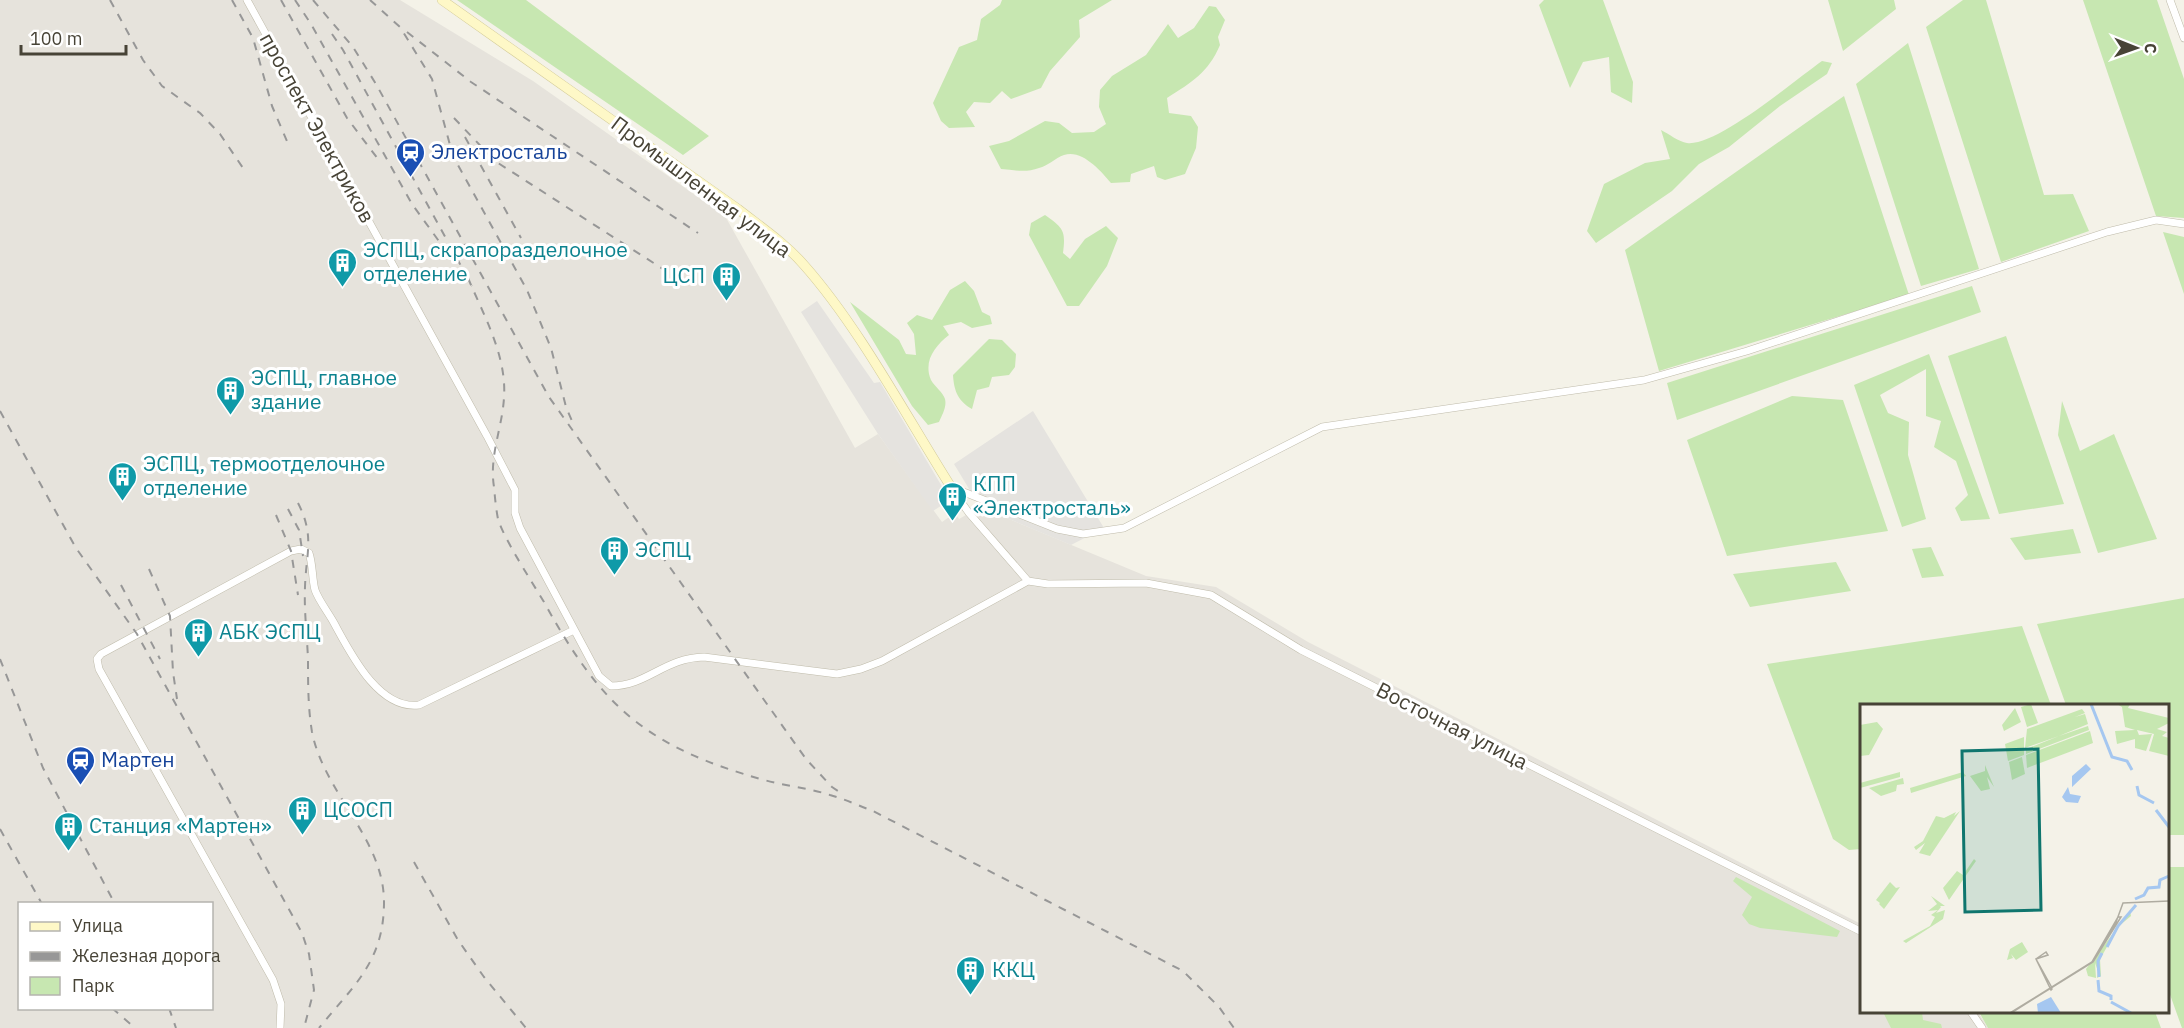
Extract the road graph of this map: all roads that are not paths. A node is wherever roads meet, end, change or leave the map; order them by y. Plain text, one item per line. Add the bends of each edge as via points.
1 (247, 0) edge
2 (442, 0) edge
3 (2170, 0) edge
4 (2184, 38) edge
5 (2184, 224) edge
6 (951, 487) junction
7 (1028, 581) junction
8 (574, 630) junction
9 (1860, 931) edge
10 (1972, 1013) edge
11 (280, 1028) edge
12 (1982, 1028) edge

1 - 8 street, проспект Электриков via 487,436 515,490 515,513 520,528
2 - 6 street, Промышленная улица via 784,245 805,266 849,326
3 - 4 street
5 - 6 street via 2156,220 2107,232 1747,351 1644,380 1322,427 1115,530 1083,534 1057,529
6 - 7 street, Промышленная улица
7 - 8 street, проспект Электриков via 882,661 837,674 685,657 628,686 611,686 599,676
7 - 9 street, Восточная улица via 1146,584 1210,595 1301,650
8 - 11 street via 419,705 408,706 372,684 354,658 315,590 309,553 302,549 101,654 99,669 273,980 281,1004
10 - 12 street

